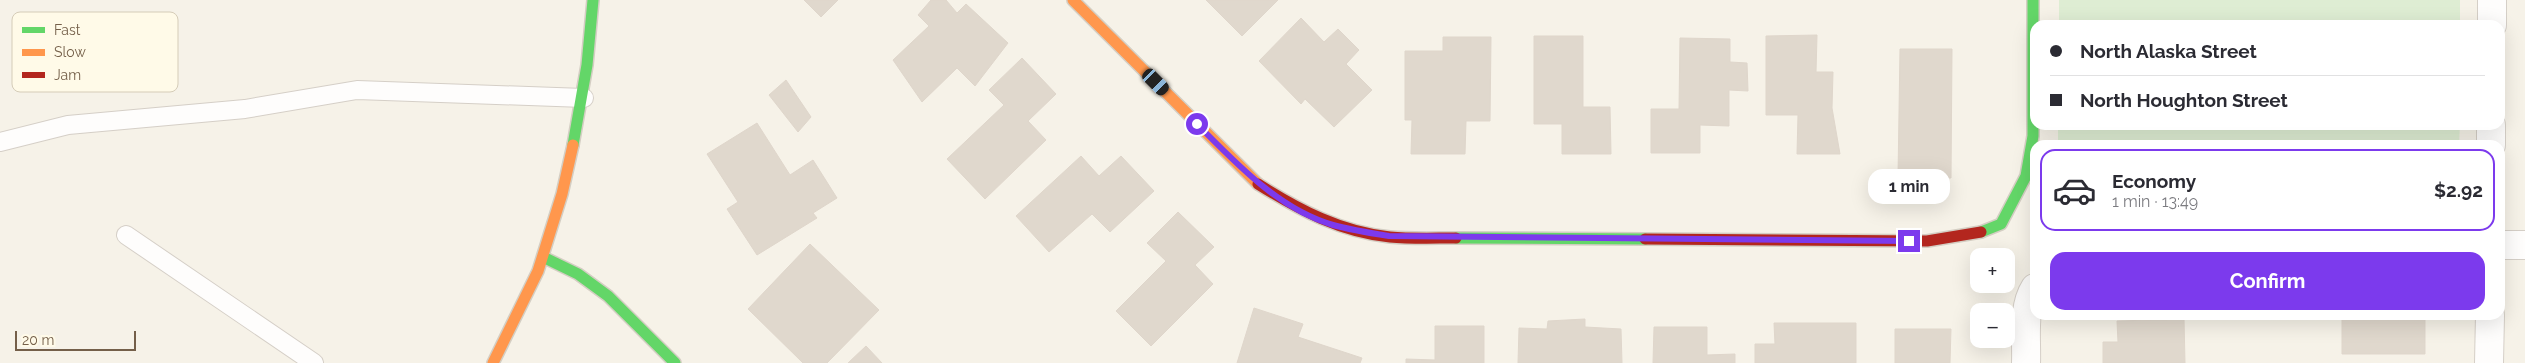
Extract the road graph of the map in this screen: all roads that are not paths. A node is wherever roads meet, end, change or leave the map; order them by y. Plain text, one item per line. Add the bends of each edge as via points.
1 (593, 0) edge
2 (1073, 0) edge
3 (2033, 0) edge
4 (2492, 0) edge
5 (2033, 20) edge
6 (2492, 20) edge
7 (584, 98) junction
8 (0, 142) edge
9 (2030, 153) edge
10 (126, 234) dead end
11 (2505, 245) edge
12 (2525, 245) edge
13 (543, 257) junction
14 (2030, 295) edge
15 (2490, 320) edge
16 (314, 363) edge
17 (493, 363) edge
18 (675, 363) edge
19 (2026, 363) edge
20 (2489, 363) edge

1 - 7 street
2 - 9 street via 1252,179 1292,206 1331,224 1389,236 1927,241 1975,234 2001,224 2026,176
3 - 5 street
4 - 6 street
7 - 8 lane via 357,90 245,109 68,125
7 - 13 street
10 - 16 lane
11 - 12 street
13 - 17 street via 521,310
13 - 18 street via 578,274 608,296
14 - 19 street
15 - 20 street

